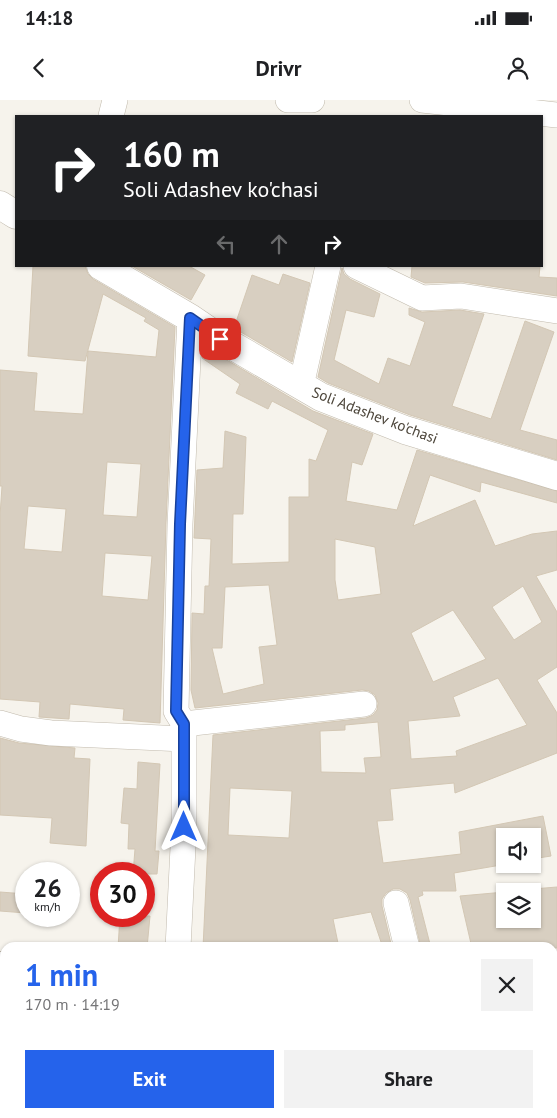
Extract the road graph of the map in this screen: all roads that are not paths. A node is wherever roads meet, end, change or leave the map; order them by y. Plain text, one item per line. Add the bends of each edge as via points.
1 (115, 100) edge
2 (288, 100) edge
3 (312, 100) edge
4 (422, 100) edge
5 (111, 115) edge
6 (557, 115) edge
7 (0, 205) edge
8 (15, 214) edge
9 (103, 267) edge
10 (328, 267) edge
11 (358, 267) edge
12 (557, 311) edge
13 (190, 318) junction
14 (301, 386) junction
15 (557, 476) edge
16 (364, 704) dead end
17 (0, 723) edge
18 (184, 732) junction
19 (396, 902) dead end
20 (178, 942) edge
21 (406, 942) edge

1 - 5 street
2 - 3 street
4 - 6 street
7 - 8 street
9 - 13 street, Soli Adashev ko'chasi
10 - 14 street
11 - 12 street via 422,298 461,296
13 - 14 street, Soli Adashev ko'chasi
13 - 18 street via 180,524 176,711
14 - 15 street, Soli Adashev ko'chasi via 321,398 405,430
16 - 18 street
17 - 18 street via 22,730 51,732
18 - 20 street via 184,827
19 - 21 street

